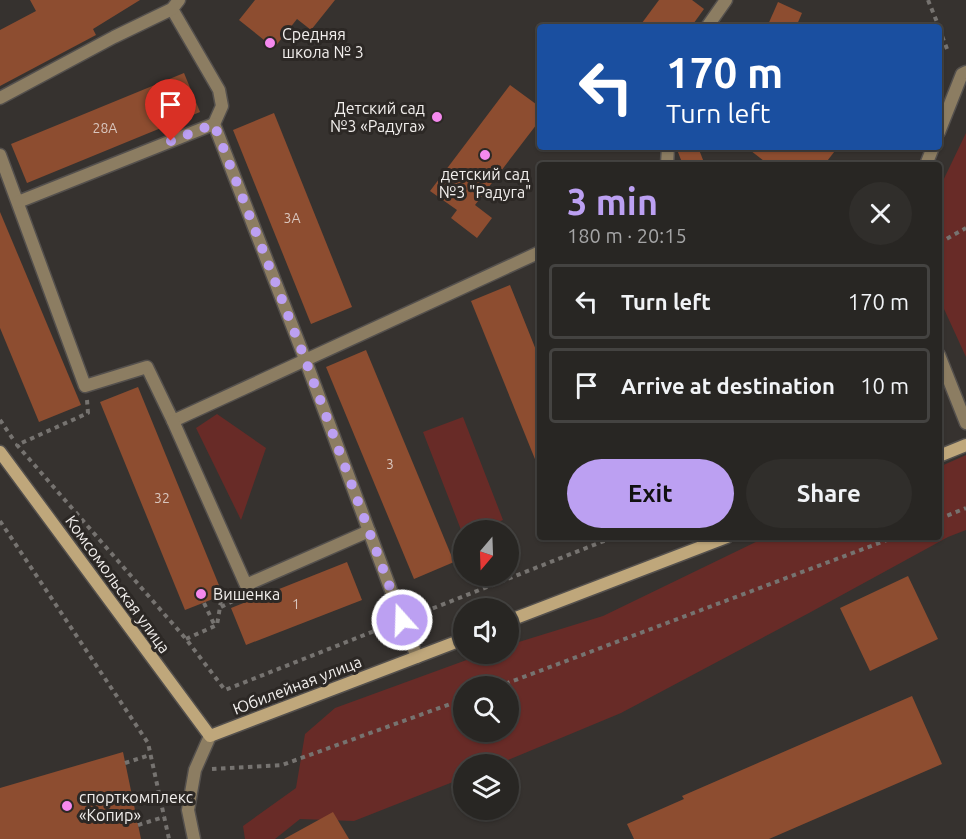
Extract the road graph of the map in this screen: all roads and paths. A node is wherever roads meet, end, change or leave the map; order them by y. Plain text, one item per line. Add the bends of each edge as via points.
1 (726, 0) edge
2 (928, 0) edge
3 (176, 5) edge
4 (708, 24) edge
5 (938, 24) edge
6 (942, 35) edge
7 (947, 49) dead end
8 (966, 72) edge
9 (0, 98) edge
10 (214, 124) junction
11 (942, 124) edge
12 (0, 155) edge
13 (18, 202) junction
14 (966, 228) edge
15 (942, 241) edge
16 (537, 253) edge
17 (305, 359) junction
18 (942, 363) edge
19 (85, 386) junction
20 (0, 420) edge
21 (173, 421) junction
22 (966, 423) edge
23 (17, 445) junction
24 (966, 445) edge
25 (0, 452) edge
26 (942, 455) edge
27 (966, 508) edge
28 (942, 518) edge
29 (0, 521) edge
30 (369, 531) junction
31 (719, 540) edge
32 (887, 540) edge
33 (246, 585) junction
34 (235, 600) dead end
35 (204, 603) dead end
36 (220, 608) junction
37 (519, 617) edge
38 (215, 626) junction
39 (186, 639) junction
40 (453, 643) edge
41 (417, 657) junction
42 (519, 679) edge
43 (225, 690) dead end
44 (453, 703) edge
45 (210, 736) junction
46 (150, 755) junction
47 (125, 763) dead end
48 (195, 770) junction
49 (164, 817) junction
50 (138, 825) dead end
51 (169, 839) edge
52 (194, 839) edge

1 - 4 street
2 - 5 path
3 - 9 street
3 - 10 street via 219,90 222,106
6 - 7 path
8 - 11 street
10 - 13 street
10 - 17 street
12 - 13 street
13 - 19 street
14 - 15 path
16 - 17 street
17 - 21 street
17 - 30 street
18 - 22 street
19 - 21 street via 147,367
19 - 23 path via 88,413
20 - 23 path
21 - 33 street
23 - 39 path
24 - 26 street
25 - 45 street, Комсомольская улица
27 - 28 path
29 - 46 path via 148,743
30 - 33 street
30 - 41 street
31 - 37 street
32 - 42 path
33 - 36 path via 221,601
34 - 36 path
35 - 38 path
36 - 38 path
38 - 39 path
39 - 43 path
40 - 41 street, Юбилейная улица
41 - 45 street, Юбилейная улица
44 - 48 path via 282,765
45 - 48 street
46 - 47 path
46 - 49 path
48 - 52 street via 188,810
49 - 50 path
49 - 51 path

